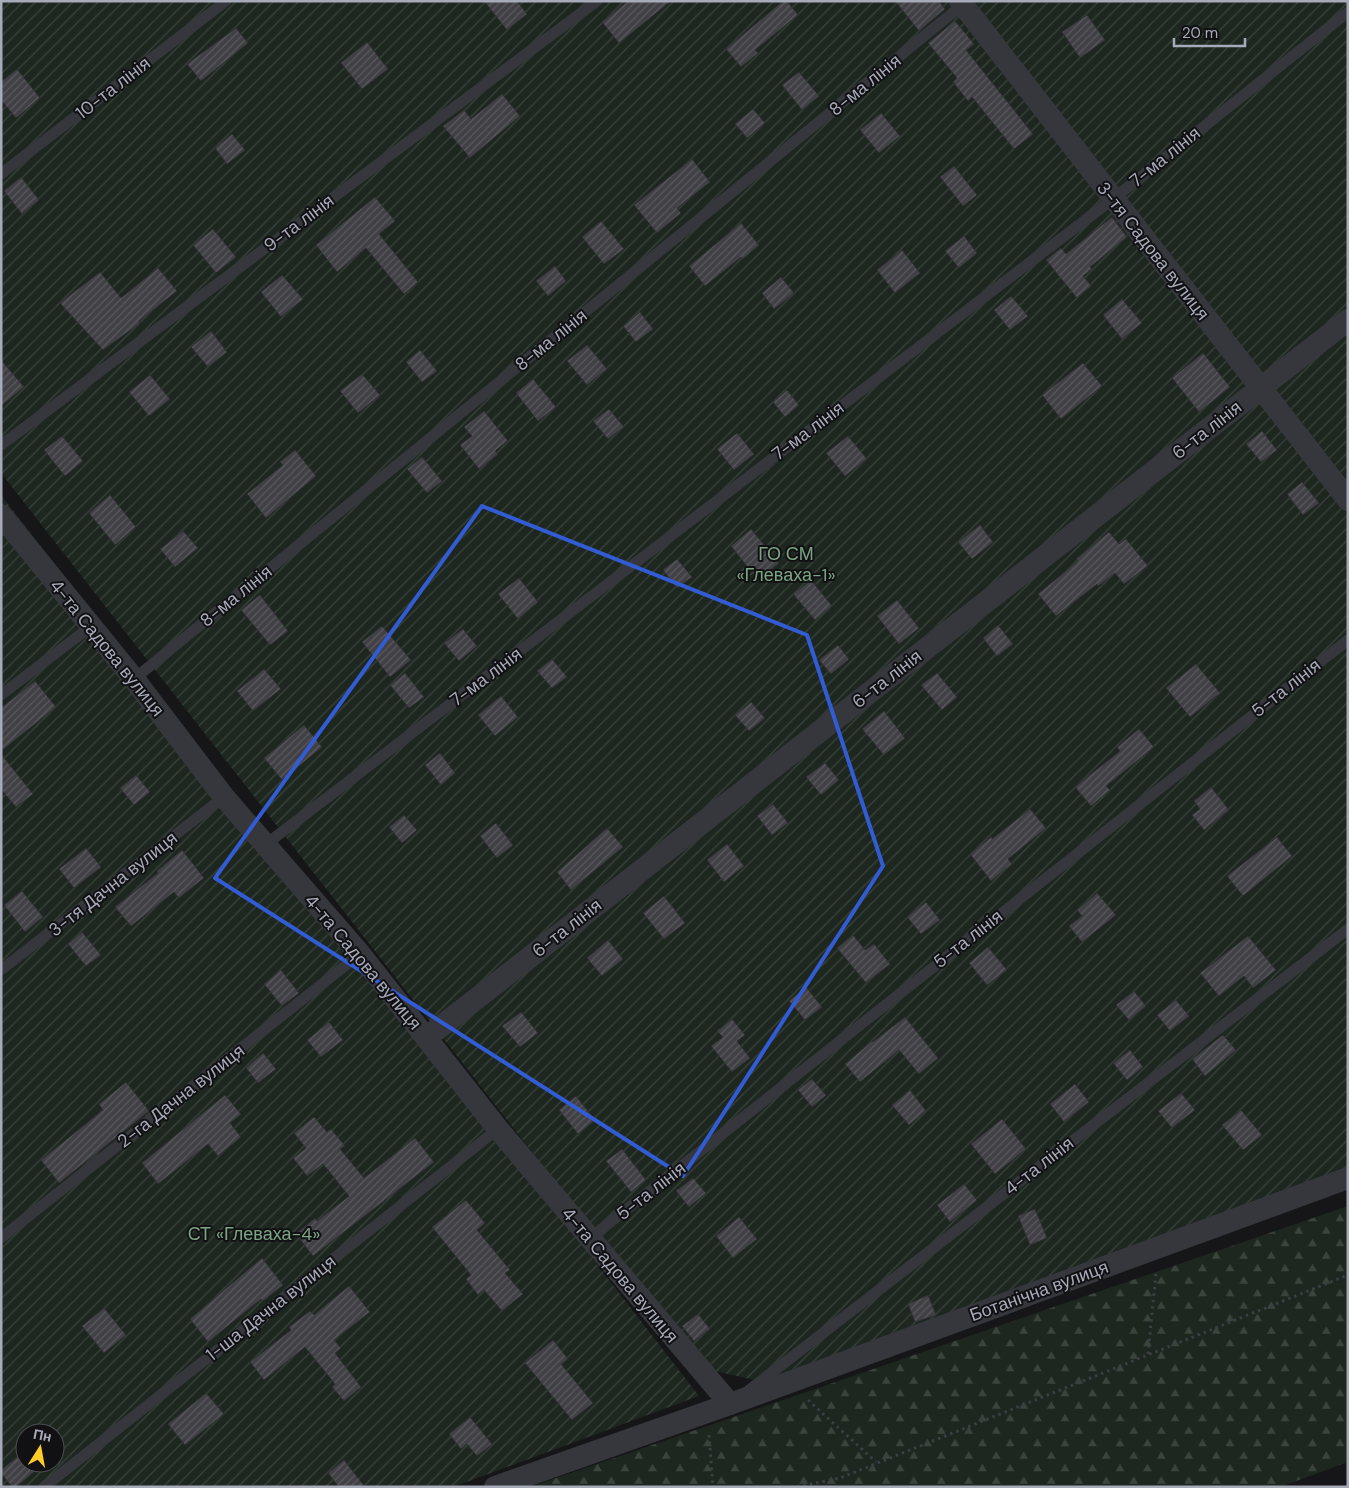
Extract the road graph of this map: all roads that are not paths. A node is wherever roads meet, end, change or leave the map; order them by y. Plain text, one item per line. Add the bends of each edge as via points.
1 (226, 1) edge
2 (597, 1) edge
3 (963, 2) edge
4 (1348, 12) edge
5 (1, 174) edge
6 (1113, 199) junction
7 (1348, 320) edge
8 (1260, 389) junction
9 (1, 445) edge
10 (1348, 500) edge
11 (1, 515) edge
12 (90, 627) junction
13 (1348, 640) edge
14 (134, 679) junction
15 (1, 695) edge
16 (224, 797) junction
17 (265, 846) junction
18 (1348, 929) edge
19 (360, 954) junction
20 (1, 970) edge
21 (426, 1038) junction
22 (498, 1129) junction
23 (1348, 1178) edge
24 (1, 1238) edge
25 (589, 1239) junction
26 (730, 1404) junction
27 (44, 1487) edge
28 (495, 1487) edge

1 - 5 lane, 10-та лінія
2 - 9 lane, 9-та лінія
3 - 6 street, 3-тя Садова вулиця
3 - 14 lane, 8-ма лінія
4 - 6 lane, 7-ма лінія
6 - 8 street, 3-тя Садова вулиця
6 - 17 lane, 7-ма лінія
7 - 8 street, 6-та лінія
8 - 10 street, 3-тя Садова вулиця
8 - 21 street, 6-та лінія
11 - 12 street, 4-та Садова вулиця
12 - 14 street, 4-та Садова вулиця
12 - 15 lane
13 - 25 lane, 5-та лінія
14 - 16 street, 4-та Садова вулиця
16 - 17 street, 4-та Садова вулиця
16 - 20 lane, 3-тя Дачна вулиця
17 - 19 street, 4-та Садова вулиця
18 - 26 lane, 4-та лінія
19 - 21 street, 4-та Садова вулиця
19 - 24 lane, 2-га Дачна вулиця
21 - 22 street, 4-та Садова вулиця
22 - 25 street, 4-та Садова вулиця
22 - 27 lane, 1-ша Дачна вулиця
23 - 26 street, Ботанічна вулиця
25 - 26 street, 4-та Садова вулиця
26 - 28 street, Ботанічна вулиця

